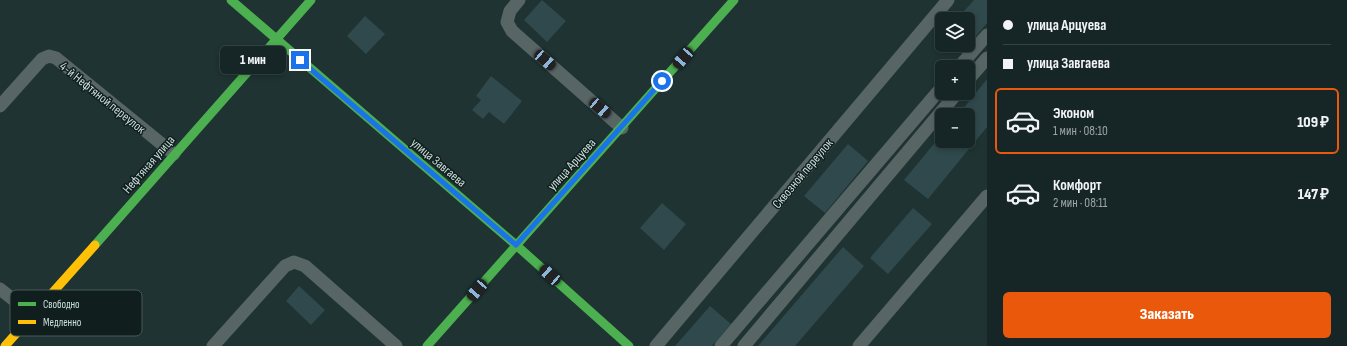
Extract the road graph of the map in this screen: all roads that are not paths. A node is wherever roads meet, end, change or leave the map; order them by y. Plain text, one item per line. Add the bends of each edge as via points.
1 (231, 0) edge
2 (311, 0) edge
3 (520, 0) edge
4 (734, 0) edge
5 (948, 0) edge
6 (987, 34) edge
7 (276, 40) junction
8 (987, 58) edge
9 (965, 60) edge
10 (975, 72) edge
11 (935, 95) edge
12 (951, 100) edge
13 (0, 106) edge
14 (622, 128) junction
15 (174, 154) junction
16 (987, 196) edge
17 (516, 245) junction
18 (0, 289) edge
19 (54, 290) edge
20 (10, 297) edge
21 (14, 336) edge
22 (5, 346) edge
23 (213, 346) edge
24 (396, 346) edge
25 (427, 346) edge
26 (629, 346) edge
27 (656, 346) edge
28 (721, 346) edge
29 (744, 346) edge
30 (859, 346) edge

1 - 7 street, улица Завгаева
2 - 7 street, Нефтяная улица
3 - 14 street via 510,11 507,22 512,31
4 - 14 street, улица Арцуева
5 - 27 street, Сквозной переулок
6 - 9 street
7 - 15 street, Нефтяная улица
7 - 17 street, улица Завгаева
8 - 10 street
11 - 28 street
12 - 29 street
13 - 15 street, 4-й Нефтяной переулок via 42,59 49,56 56,58
14 - 17 street, улица Арцуева
15 - 19 street, Нефтяная улица
16 - 30 street
17 - 25 street, улица Арцуева
17 - 26 street, улица Завгаева
18 - 20 street
21 - 22 street, Нефтяная улица
23 - 24 street via 285,266 294,262 305,266

